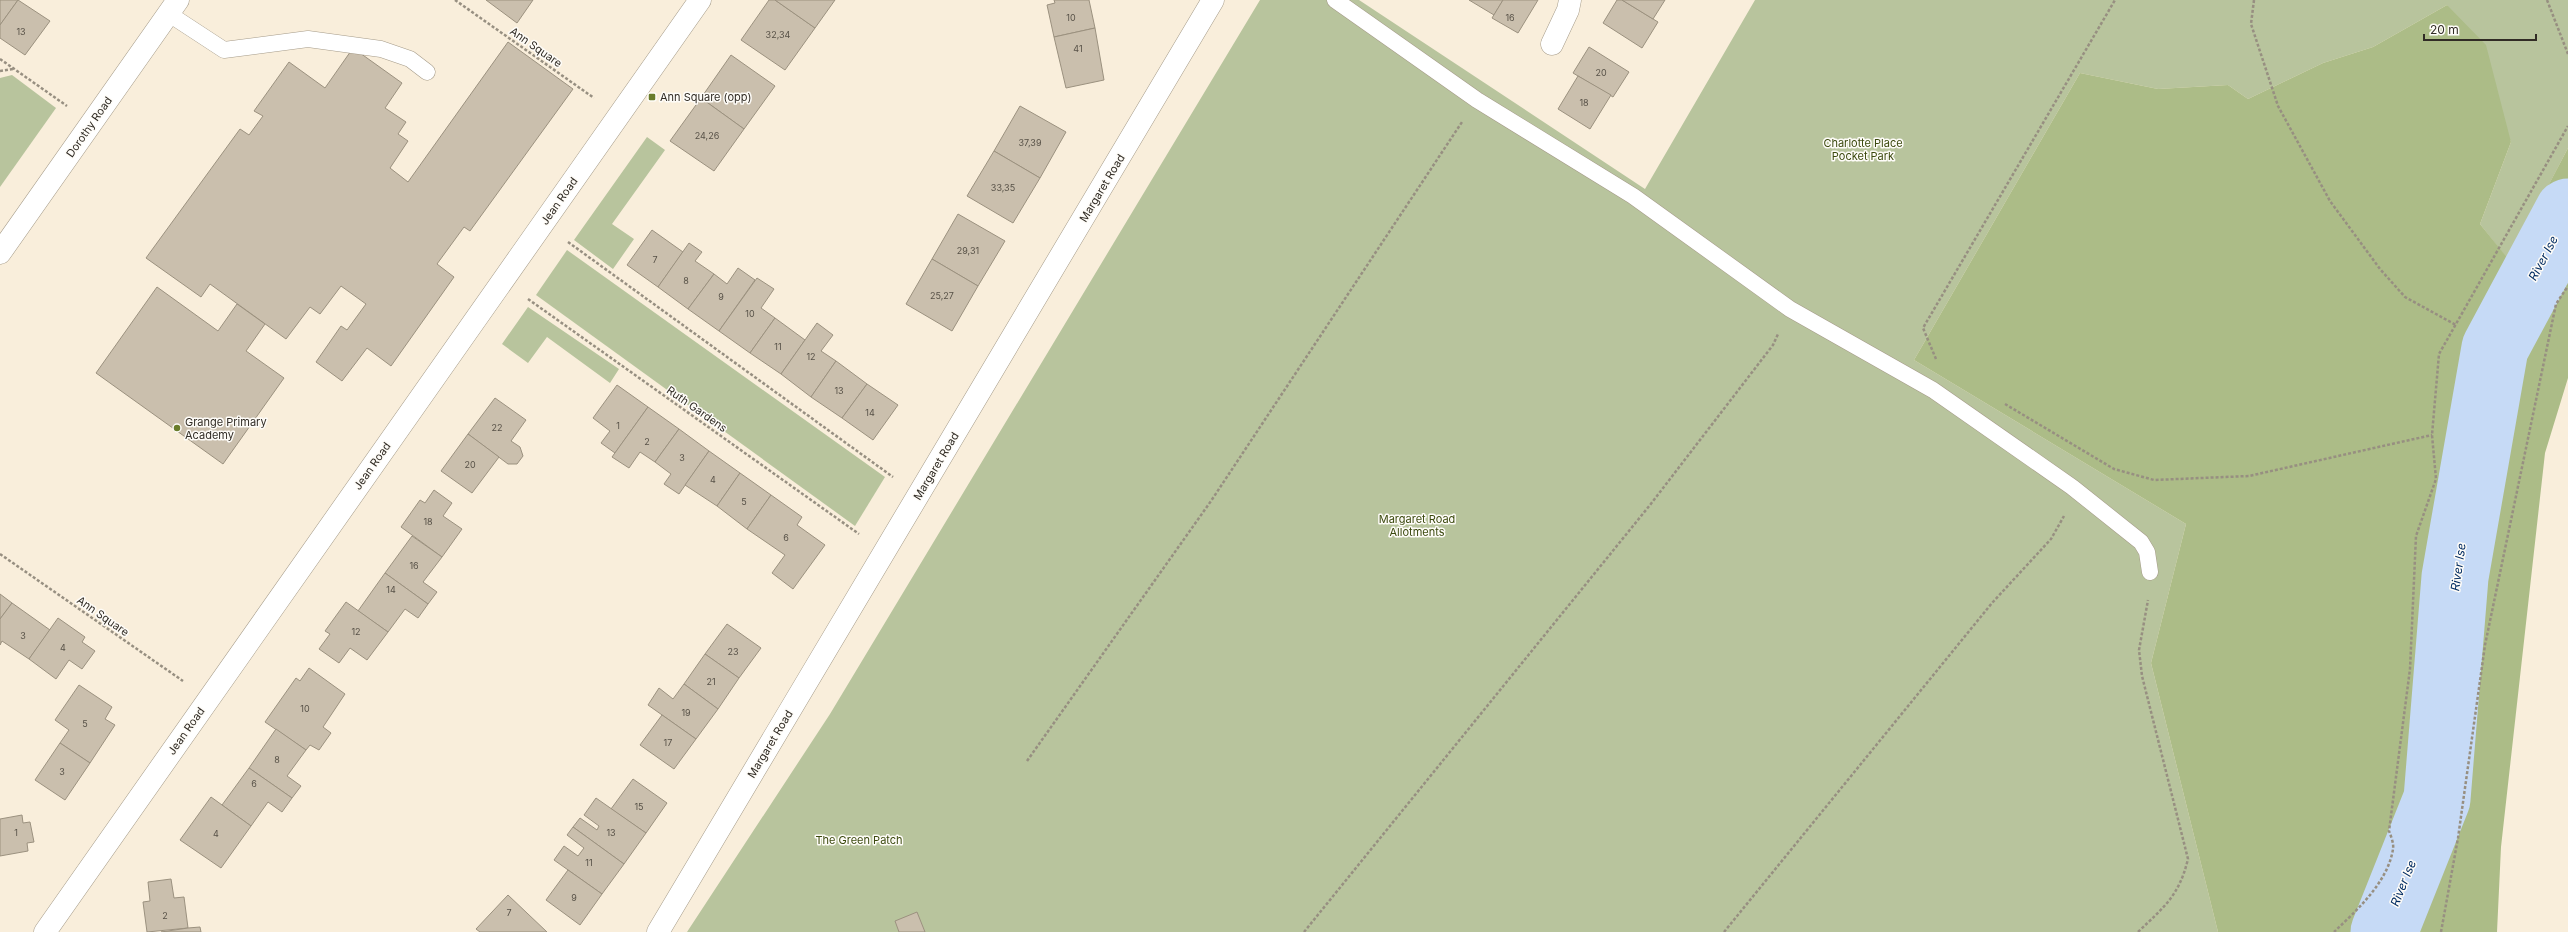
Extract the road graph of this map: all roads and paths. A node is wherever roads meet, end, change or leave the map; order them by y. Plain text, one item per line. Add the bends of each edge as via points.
1 (455, 0) edge
2 (700, 0) edge
3 (1213, 0) edge
4 (1334, 0) edge
5 (1570, 0) edge
6 (2115, 0) edge
7 (2254, 0) edge
8 (2547, 0) edge
9 (174, 7) edge
10 (1552, 44) dead end
11 (2568, 54) edge
12 (0, 59) edge
13 (13, 68) junction
14 (0, 71) edge
15 (427, 72) dead end
16 (595, 99) dead end
17 (1477, 100) junction
18 (67, 106) dead end
19 (2568, 126) edge
20 (566, 241) dead end
21 (0, 253) edge
22 (2568, 286) edge
23 (526, 297) dead end
24 (1790, 308) junction
25 (2456, 325) junction
26 (1938, 362) dead end
27 (2001, 401) dead end
28 (2432, 435) junction
29 (893, 477) dead end
30 (2072, 487) junction
31 (859, 534) dead end
32 (0, 554) edge
33 (2150, 572) joint
34 (187, 684) dead end
35 (1027, 761) dead end
36 (45, 932) edge
37 (658, 932) edge
38 (1304, 932) edge
39 (1724, 932) edge
40 (2138, 932) edge
41 (2334, 932) edge
42 (2442, 932) edge

1 - 16 path, Ann Square
2 - 36 street, Jean Road
3 - 37 street, Margaret Road
4 - 17 lane
5 - 10 street
6 - 26 path via 1923,328
7 - 25 path via 2251,24 2278,106 2330,201 2380,269 2405,297
8 - 11 path
9 - 15 lane via 224,50 308,39 381,49 410,59
9 - 21 street, Dorothy Road
12 - 13 path
13 - 14 path
13 - 18 path
17 - 24 lane via 1632,196
17 - 35 path via 1211,501
19 - 25 path
20 - 29 path
22 - 42 path via 2556,304 2486,645
23 - 31 path, Ruth Gardens
24 - 30 lane via 1933,390
24 - 38 path via 1772,344 1650,505
25 - 28 path via 2439,354
27 - 28 path via 2114,469 2154,480 2249,476
28 - 41 path via 2436,479 2416,536 2410,669 2390,831 2394,848 2382,879 2356,911
30 - 33 lane via 2141,542 2147,552
30 - 39 path via 2067,511 2051,539 1992,603
32 - 34 path, Ann Square
33 - 40 path via 2139,650 2142,676 2188,859 2183,880 2167,904

